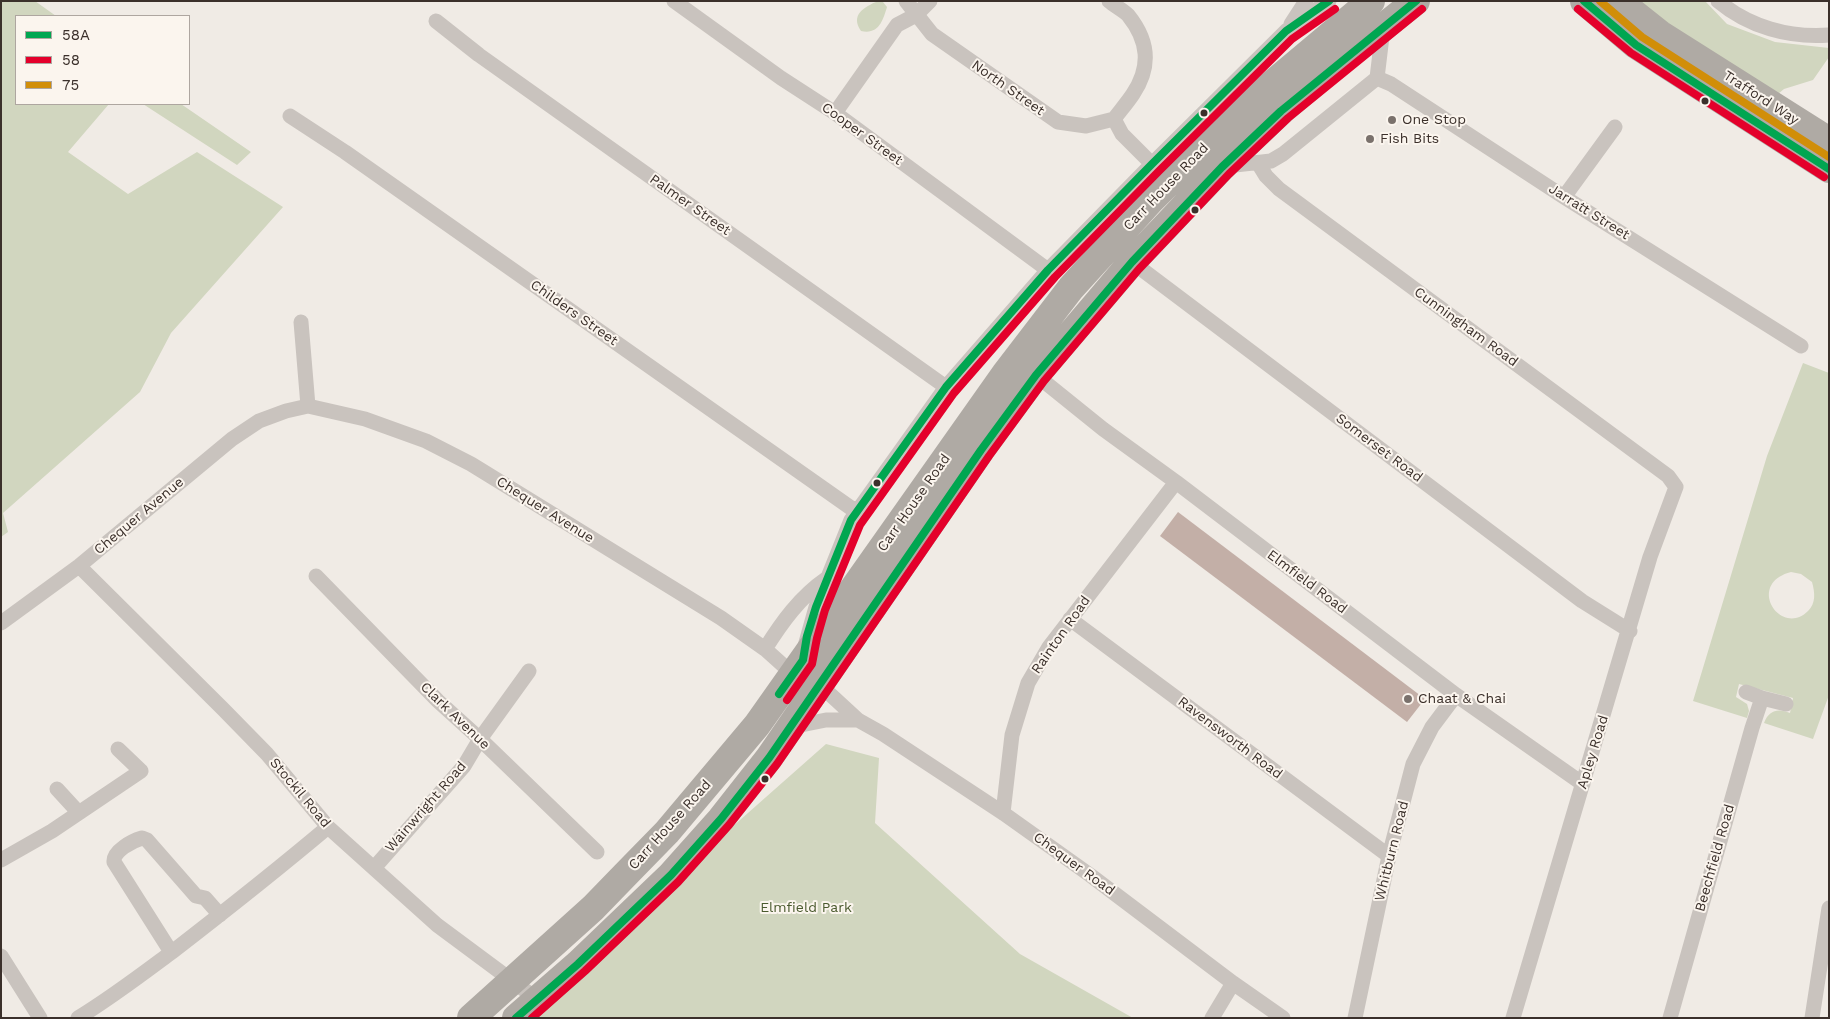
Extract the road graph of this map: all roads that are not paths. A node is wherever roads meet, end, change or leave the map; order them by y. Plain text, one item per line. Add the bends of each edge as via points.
1 (906, 1) edge
2 (930, 1) edge
3 (1109, 1) edge
4 (1306, 1) edge
5 (1329, 1) edge
6 (1371, 1) edge
7 (1416, 1) edge
8 (1584, 1) edge
9 (1622, 1) edge
10 (1718, 1) edge
11 (677, 2) edge
12 (916, 15) junction
13 (436, 21) dead end
14 (1383, 27) junction
15 (1286, 31) junction
16 (1829, 35) edge
17 (1377, 78) junction
18 (835, 113) junction
19 (290, 116) dead end
20 (1114, 120) junction
21 (1615, 127) dead end
22 (1829, 141) edge
23 (1258, 163) junction
24 (1152, 164) junction
25 (1222, 167) junction
26 (1829, 169) edge
27 (1564, 197) junction
28 (1132, 262) junction
29 (1048, 270) junction
30 (301, 322) dead end
31 (1801, 346) dead end
32 (1036, 375) junction
33 (946, 387) junction
34 (308, 406) junction
35 (1176, 482) junction
36 (1676, 487) joint
37 (858, 509) junction
38 (80, 566) junction
39 (316, 576) dead end
40 (827, 578) junction
41 (1070, 619) junction
42 (1, 623) edge
43 (1630, 631) junction
44 (765, 649) junction
45 (796, 670) junction
46 (529, 672) dead end
47 (820, 685) junction
48 (1746, 692) dead end
49 (1456, 695) junction
50 (1762, 698) junction
51 (1786, 704) dead end
52 (858, 720) junction
53 (791, 727) junction
54 (480, 739) junction
55 (118, 749) dead end
56 (1583, 784) junction
57 (56, 789) dead end
58 (79, 813) junction
59 (1003, 813) junction
60 (328, 827) junction
61 (597, 852) dead end
62 (1389, 856) junction
63 (1, 860) edge
64 (374, 868) junction
65 (1829, 908) edge
66 (220, 915) junction
67 (171, 952) junction
68 (1, 956) edge
69 (513, 981) junction
70 (1233, 983) junction
71 (538, 1000) junction
72 (40, 1018) edge
73 (78, 1018) edge
74 (471, 1018) edge
75 (516, 1018) edge
76 (1212, 1018) edge
77 (1283, 1018) edge
78 (1354, 1018) edge
79 (1513, 1018) edge
80 (1670, 1018) edge
81 (1812, 1018) edge

1 - 12 street, North Street
2 - 12 street
3 - 20 street via 1128,15 1144,42 1146,52 1144,70 1137,86
4 - 15 street
5 - 15 street
6 - 45 highway, Carr House Road via 1247,106 1150,201 1071,288 1005,374
7 - 14 highway, Carr House Road
8 - 26 highway, Trafford Way via 1636,45
9 - 22 highway, Trafford Way via 1660,34
10 - 16 street via 1763,28 1812,36
11 - 18 street, Cooper Street
12 - 18 street via 897,26
12 - 20 street, North Street via 932,34 1058,122 1086,126
13 - 33 street, Palmer Street via 479,55
14 - 17 street
14 - 25 highway, Carr House Road via 1281,111
15 - 24 street
17 - 23 street via 1282,154
17 - 27 street, Jarratt Street via 1392,84
18 - 29 street, Cooper Street
19 - 37 street, Childers Street via 850,508
20 - 24 street via 1122,134
21 - 27 street
23 - 25 street
23 - 36 street, Cunningham Road via 1279,189 1668,476
24 - 29 street
25 - 28 highway, Carr House Road
27 - 31 street, Jarratt Street
28 - 32 highway, Carr House Road
28 - 43 street, Somerset Road via 1582,601
29 - 33 street
30 - 34 street
32 - 35 street, Elmfield Road
32 - 47 highway, Carr House Road
33 - 37 street
34 - 38 street, Chequer Avenue via 258,421 232,438
34 - 44 street, Chequer Avenue via 365,420 426,440 449,452 713,613
35 - 41 street, Rainton Road
35 - 49 street, Elmfield Road
36 - 43 street, Apley Road via 1650,557
37 - 40 street
38 - 42 street, Chequer Avenue
38 - 60 street, Stockil Road via 260,747
39 - 54 street, Clark Avenue via 438,701
40 - 44 street via 786,616
40 - 45 street
41 - 59 street, Rainton Road via 1038,664 1020,706 1012,735
41 - 62 street, Ravensworth Road
43 - 56 street, Apley Road
44 - 45 street, Chequer Avenue via 786,667
45 - 69 highway, Carr House Road via 757,725 667,832 593,908
46 - 54 street, Wainwright Road
47 - 52 street, Chequer Road
47 - 53 highway, Carr House Road
48 - 50 street
49 - 56 street, Elmfield Road
49 - 62 street, Whitburn Road via 1432,726 1413,764
50 - 51 street
50 - 80 street, Beechfield Road
52 - 53 street via 826,720
52 - 59 street, Chequer Road
53 - 71 highway, Carr House Road via 690,854
54 - 61 street, Clark Avenue
54 - 64 street, Wainwright Road via 464,766
55 - 58 street via 141,771
56 - 79 street, Apley Road
57 - 58 street
58 - 63 street
59 - 70 street, Chequer Road
60 - 64 street, Stockil Road
60 - 66 street
62 - 78 street, Whitburn Road
64 - 69 street, Stockil Road via 437,925
65 - 81 street
66 - 67 street
66 - 67 street via 205,898 196,896 148,840 136,840 116,854 114,862
67 - 73 street
68 - 72 street
69 - 71 street, Stockil Road
69 - 74 highway, Carr House Road
70 - 76 street
70 - 77 street, Chequer Road
71 - 75 highway, Carr House Road

